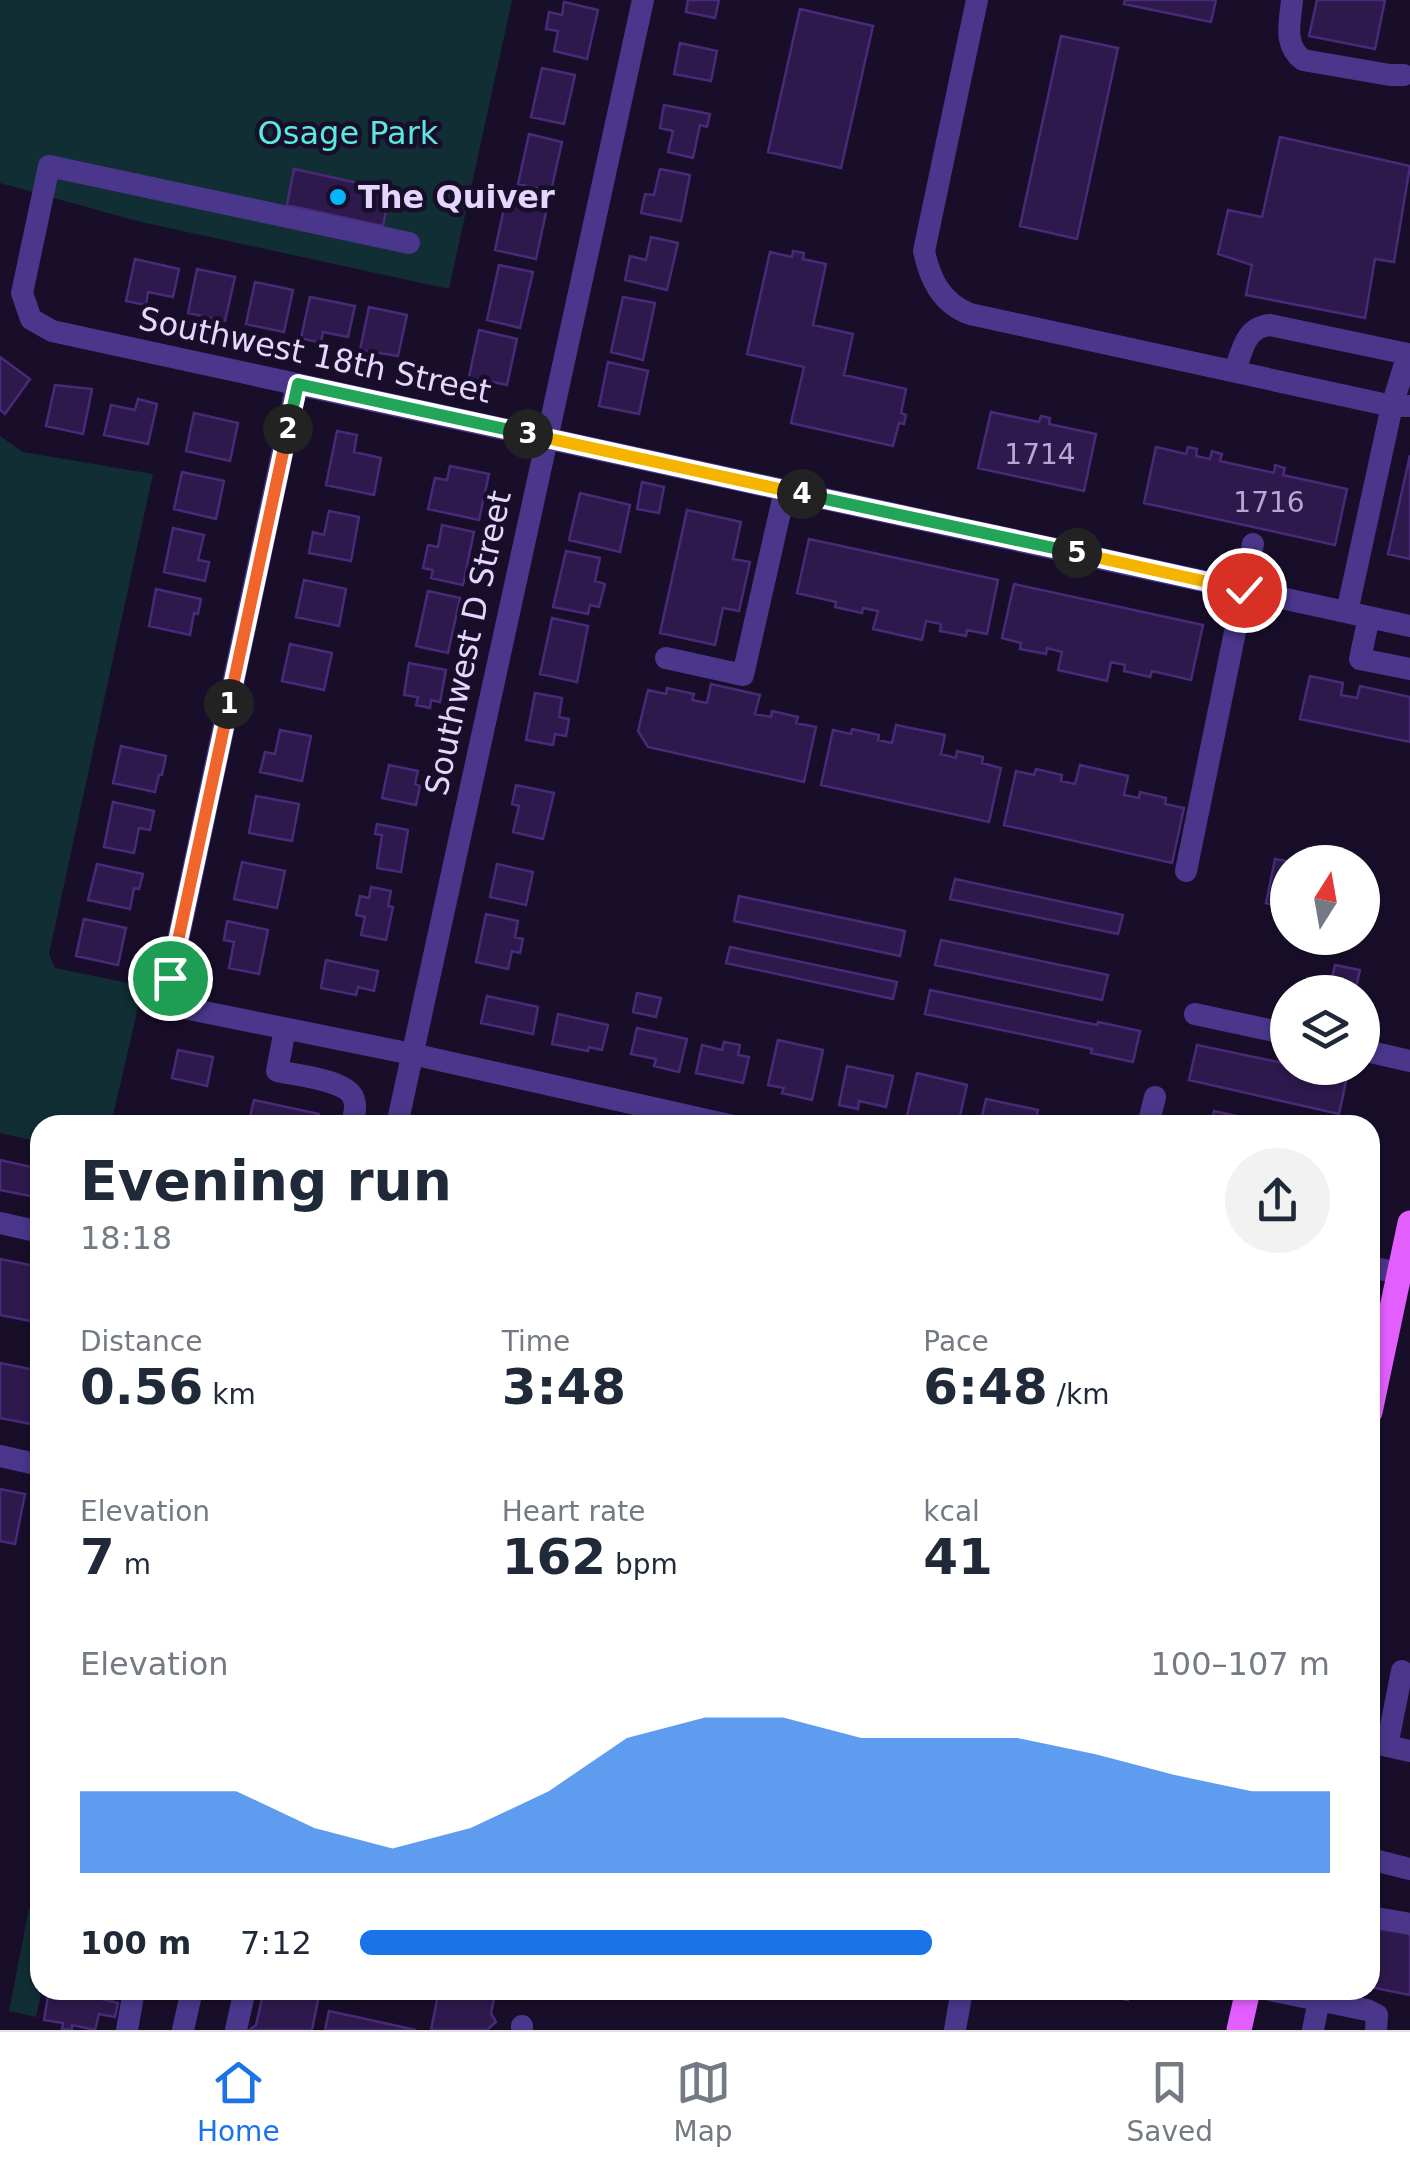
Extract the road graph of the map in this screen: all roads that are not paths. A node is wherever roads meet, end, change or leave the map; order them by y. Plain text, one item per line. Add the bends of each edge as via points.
1 (643, 0) edge
2 (977, 0) edge
3 (1292, 0) edge
4 (1404, 75) dead end
5 (409, 243) dead end
6 (1408, 354) edge
7 (1235, 372) junction
8 (298, 384) junction
9 (1401, 406) edge
10 (546, 438) junction
11 (785, 490) junction
12 (1253, 544) dead end
13 (1244, 590) junction
14 (1358, 614) junction
15 (1410, 626) edge
16 (666, 658) dead end
17 (1410, 669) edge
18 (1186, 871) dead end
19 (1195, 1014) dead end
20 (286, 1028) junction
21 (1270, 1030) edge
22 (412, 1054) junction
23 (1380, 1054) edge
24 (1410, 1060) edge
25 (1156, 1098) dead end
26 (354, 1115) edge
27 (399, 1115) edge
28 (684, 1115) edge
29 (1151, 1115) edge
30 (1410, 1222) edge
31 (0, 1224) edge
32 (30, 1230) edge
33 (1380, 1269) edge
34 (1399, 1273) junction
35 (1380, 1364) edge
36 (0, 1456) edge
37 (30, 1463) edge
38 (1402, 1671) dead end
39 (1389, 1746) edge
40 (1380, 1860) edge
41 (1410, 1868) edge
42 (1380, 1919) edge
43 (1410, 1924) edge
44 (132, 2000) edge
45 (190, 2000) edge
46 (243, 2000) edge
47 (960, 2000) edge
48 (1246, 2000) edge
49 (1319, 2000) edge
50 (1336, 2000) edge
51 (126, 2030) edge
52 (183, 2030) edge
53 (236, 2030) edge
54 (955, 2030) edge
55 (1240, 2030) edge
56 (1313, 2030) edge
57 (1376, 2030) edge

1 - 10 street, Southwest D Street
2 - 7 street via 924,251 943,297 970,314
3 - 4 street via 1288,40 1303,60
5 - 8 street, Southwest 18th Street via 49,166 22,292 30,319 52,331
6 - 7 street via 1260,326 1246,340
6 - 9 street
7 - 9 street
8 - 10 street, Southwest 18th Street
8 - 20 street via 170,978 184,1008
9 - 14 street
10 - 11 street, Southwest 18th Street
10 - 22 street, Southwest D Street
11 - 13 street, Southwest 18th Street
11 - 16 street via 743,675
12 - 13 street
13 - 14 street, Southwest 18th Street
13 - 18 street
14 - 15 street, Southwest 18th Street
14 - 17 street via 1360,658
19 - 21 street
20 - 22 street
20 - 26 street via 277,1071 347,1088
22 - 27 street, Southwest D Street
22 - 28 street
23 - 24 street
25 - 29 street
30 - 34 main road
31 - 32 street
33 - 34 street
34 - 35 main road
36 - 37 street
38 - 39 street
40 - 41 street
42 - 43 street
44 - 51 street
45 - 52 street
46 - 53 street
47 - 54 street
48 - 55 main road
49 - 56 street
50 - 57 street via 1377,2015

